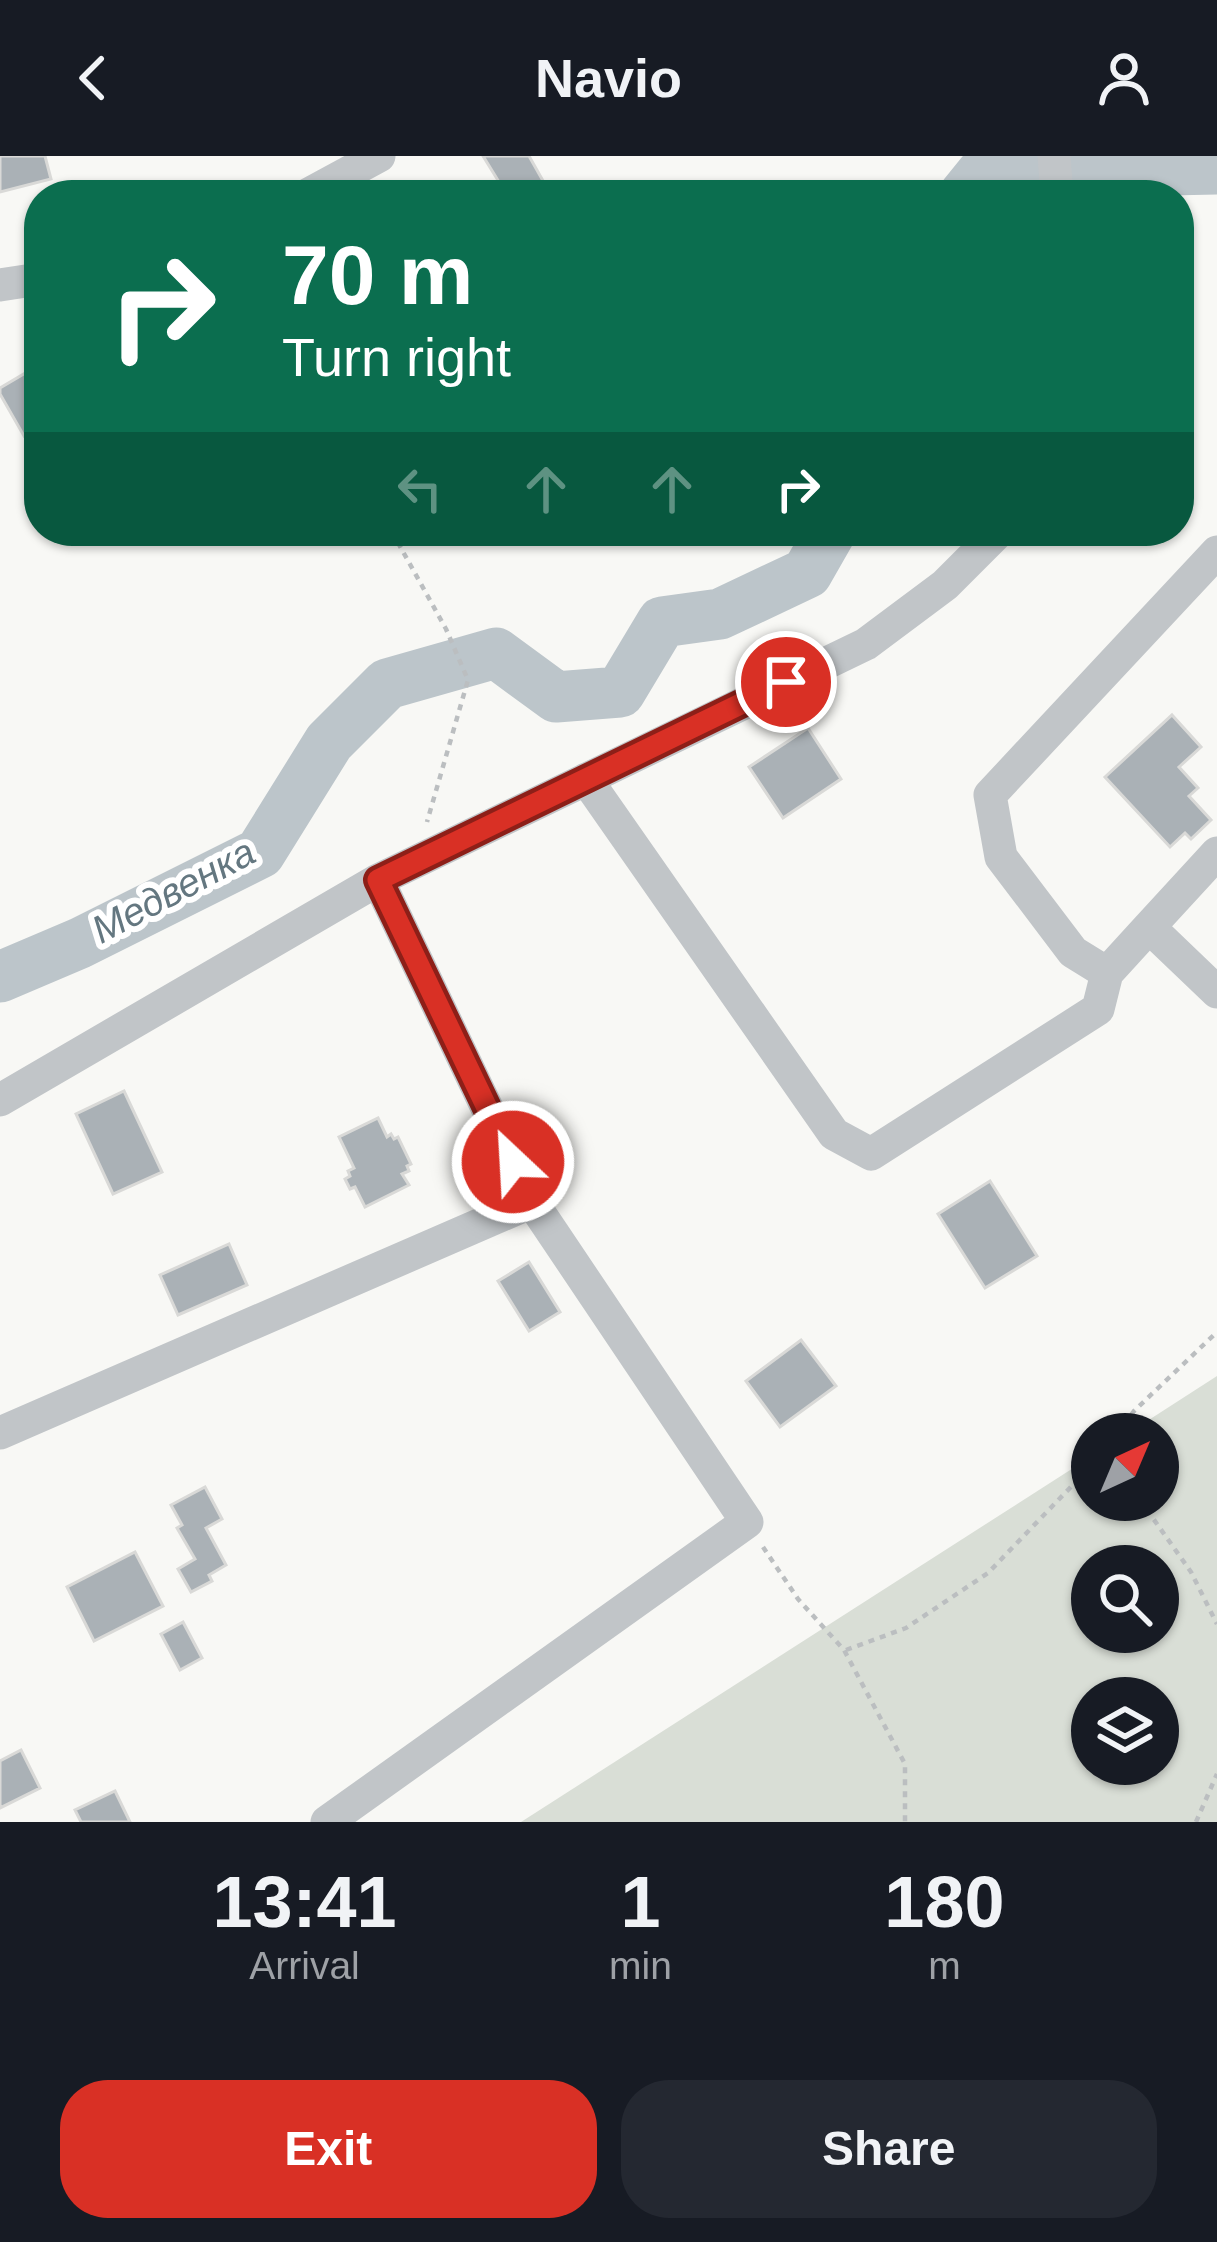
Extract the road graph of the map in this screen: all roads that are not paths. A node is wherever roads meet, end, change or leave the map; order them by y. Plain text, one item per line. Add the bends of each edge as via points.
1 (379, 156) edge
2 (335, 180) edge
3 (985, 546) edge
4 (1217, 552) edge
5 (586, 779) junction
6 (1217, 853) edge
7 (378, 880) junction
8 (1149, 927) junction
9 (1106, 973) junction
10 (1217, 992) edge
11 (0, 1100) edge
12 (532, 1202) junction
13 (0, 1433) edge
14 (327, 1822) edge

1 - 2 street
3 - 5 street via 866,644
4 - 9 street via 990,795 1001,857 1073,952
5 - 7 street
5 - 9 street via 834,1134 871,1154 1098,1009
6 - 8 street
7 - 11 street
7 - 12 street
8 - 9 street
8 - 10 street
12 - 13 street
12 - 14 street via 747,1522

